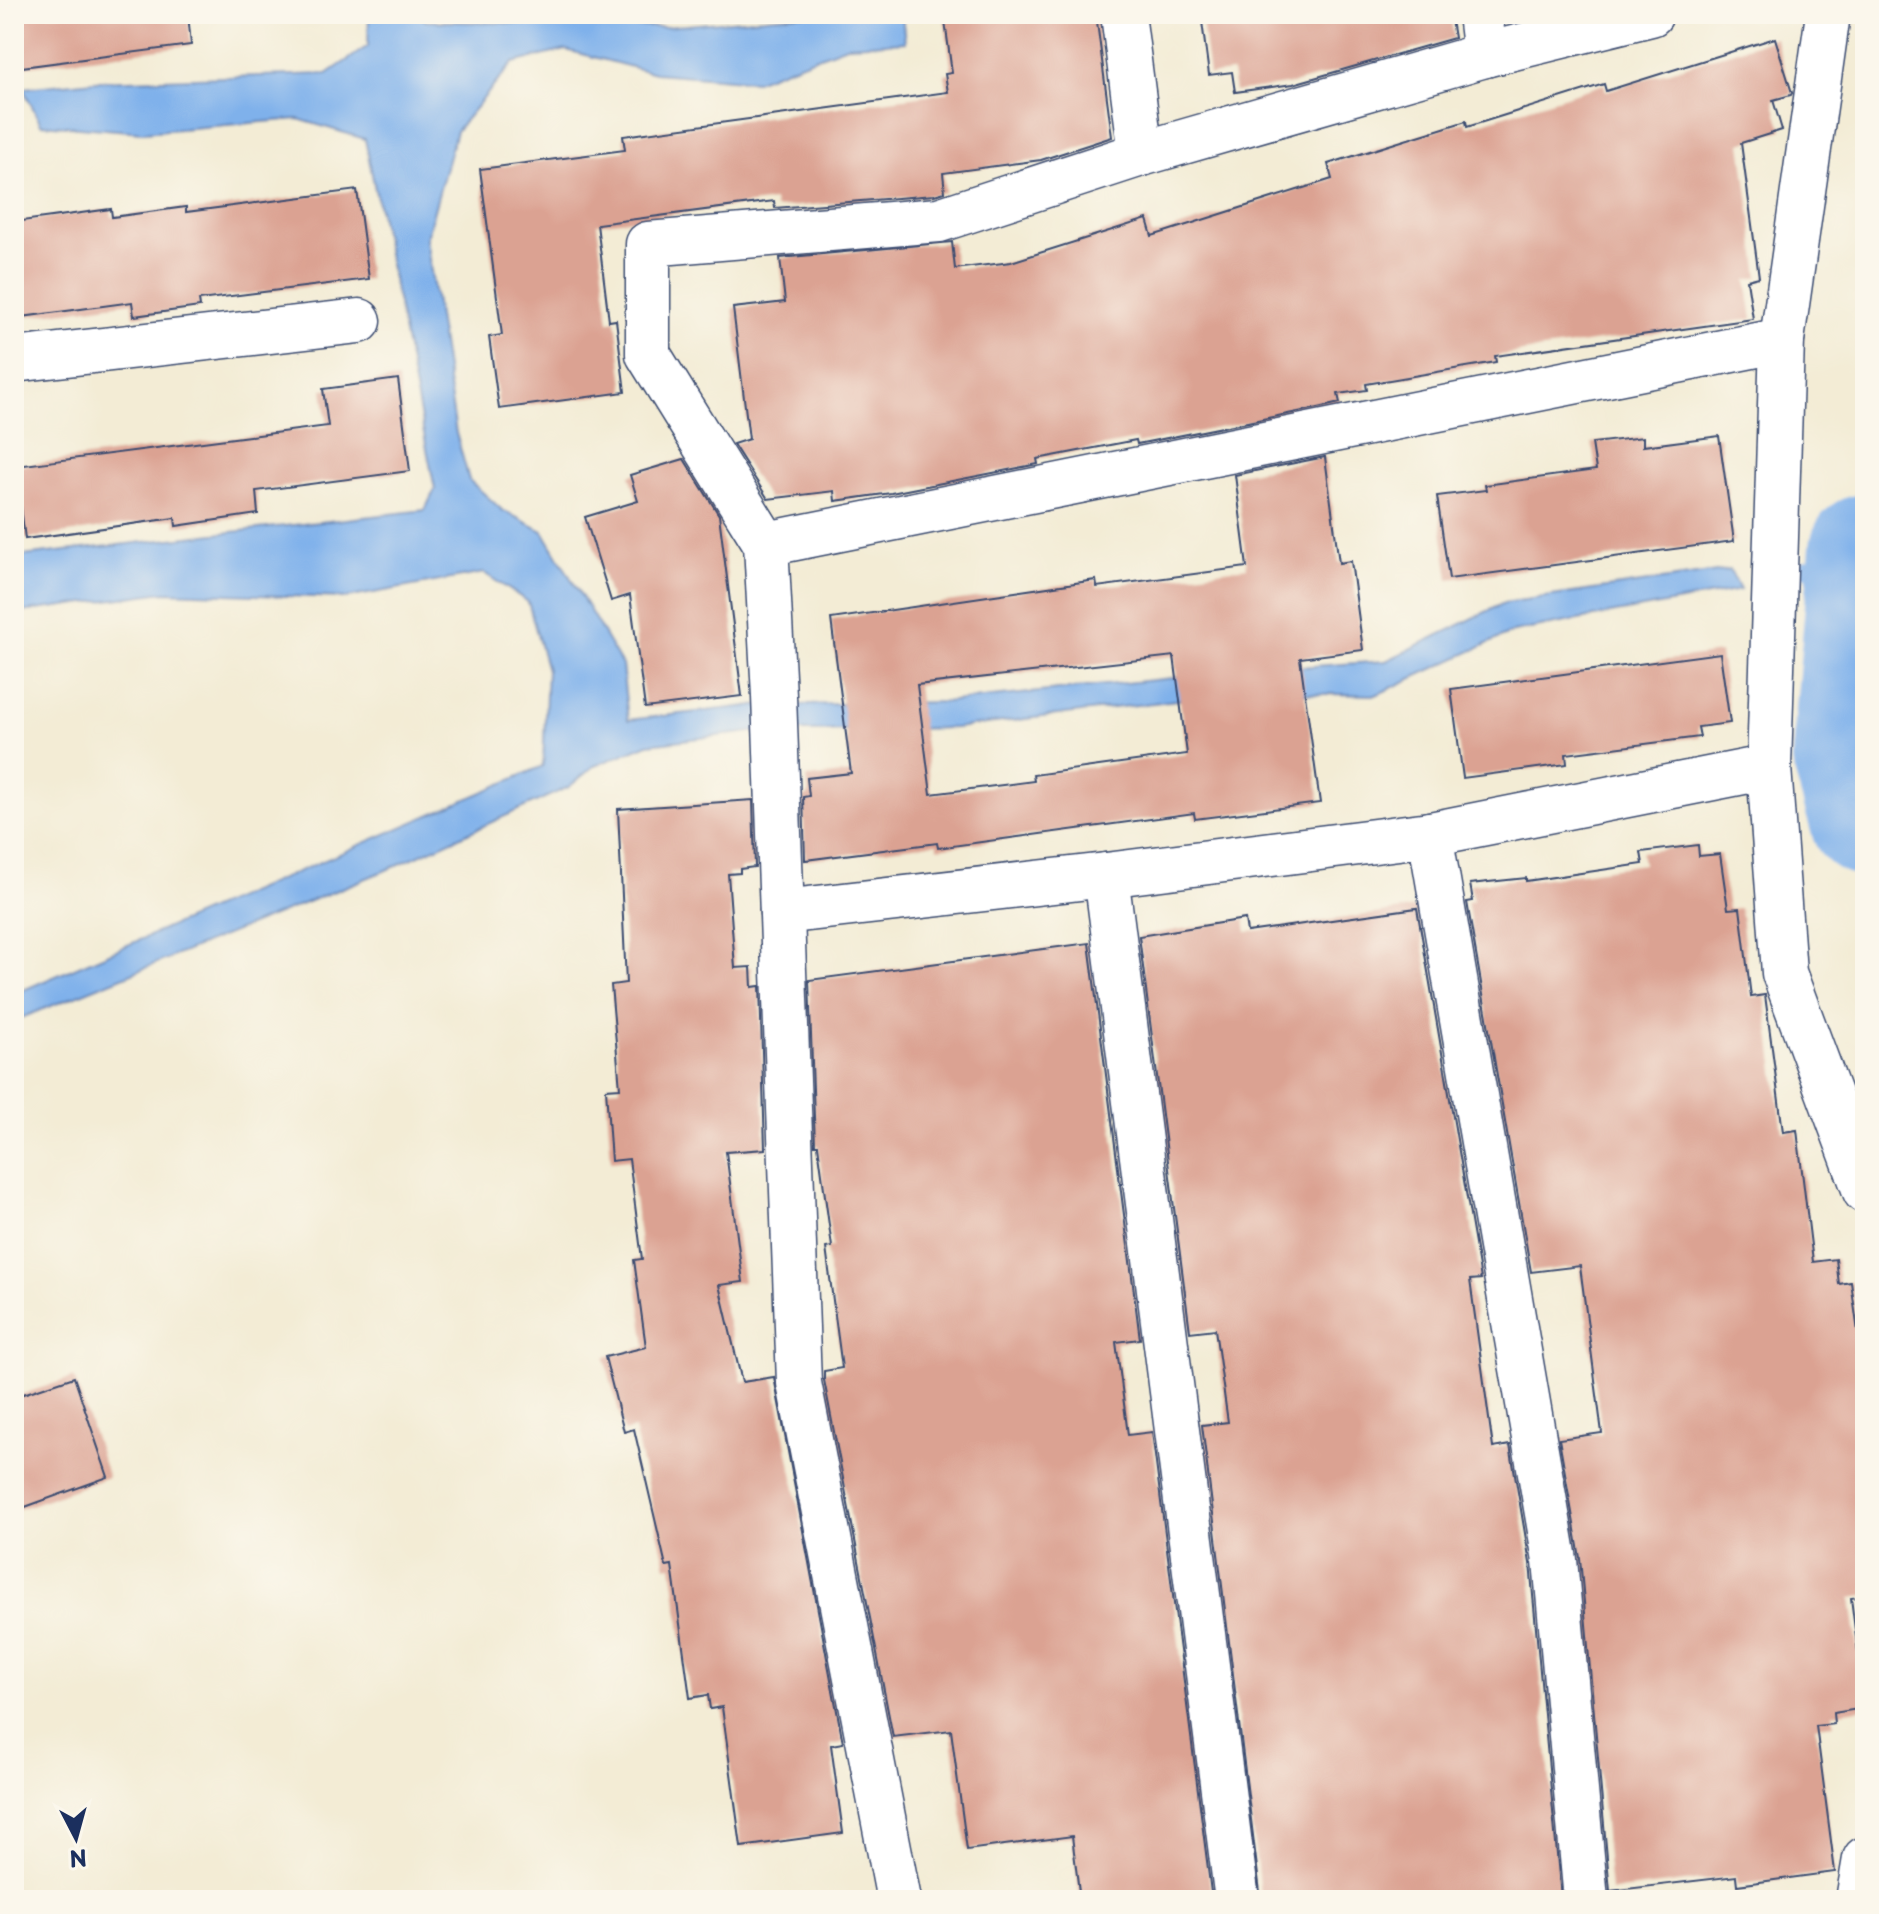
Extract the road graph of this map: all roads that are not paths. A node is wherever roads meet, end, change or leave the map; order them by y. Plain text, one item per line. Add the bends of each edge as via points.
1 (1123, 14) edge
2 (1651, 14) edge
3 (1828, 14) edge
4 (1483, 35) edge
5 (1141, 154) junction
6 (359, 321) dead end
7 (1782, 340) junction
8 (14, 360) edge
9 (766, 544) junction
10 (1769, 767) junction
11 (1430, 834) junction
12 (1106, 875) junction
13 (782, 912) junction
14 (1865, 1191) edge
15 (1865, 1859) edge
16 (899, 1900) edge
17 (1237, 1900) edge
18 (1586, 1900) edge
19 (1858, 1900) edge

1 - 5 street
2 - 4 street
3 - 7 street
4 - 5 street
5 - 9 street via 939,220 648,244 648,354
6 - 8 street
7 - 9 street
7 - 10 street
9 - 13 street
10 - 11 street
10 - 14 street via 1784,973
11 - 12 street
11 - 18 street via 1555,1560
12 - 13 street
12 - 17 street
13 - 16 street via 799,1383
15 - 19 street

